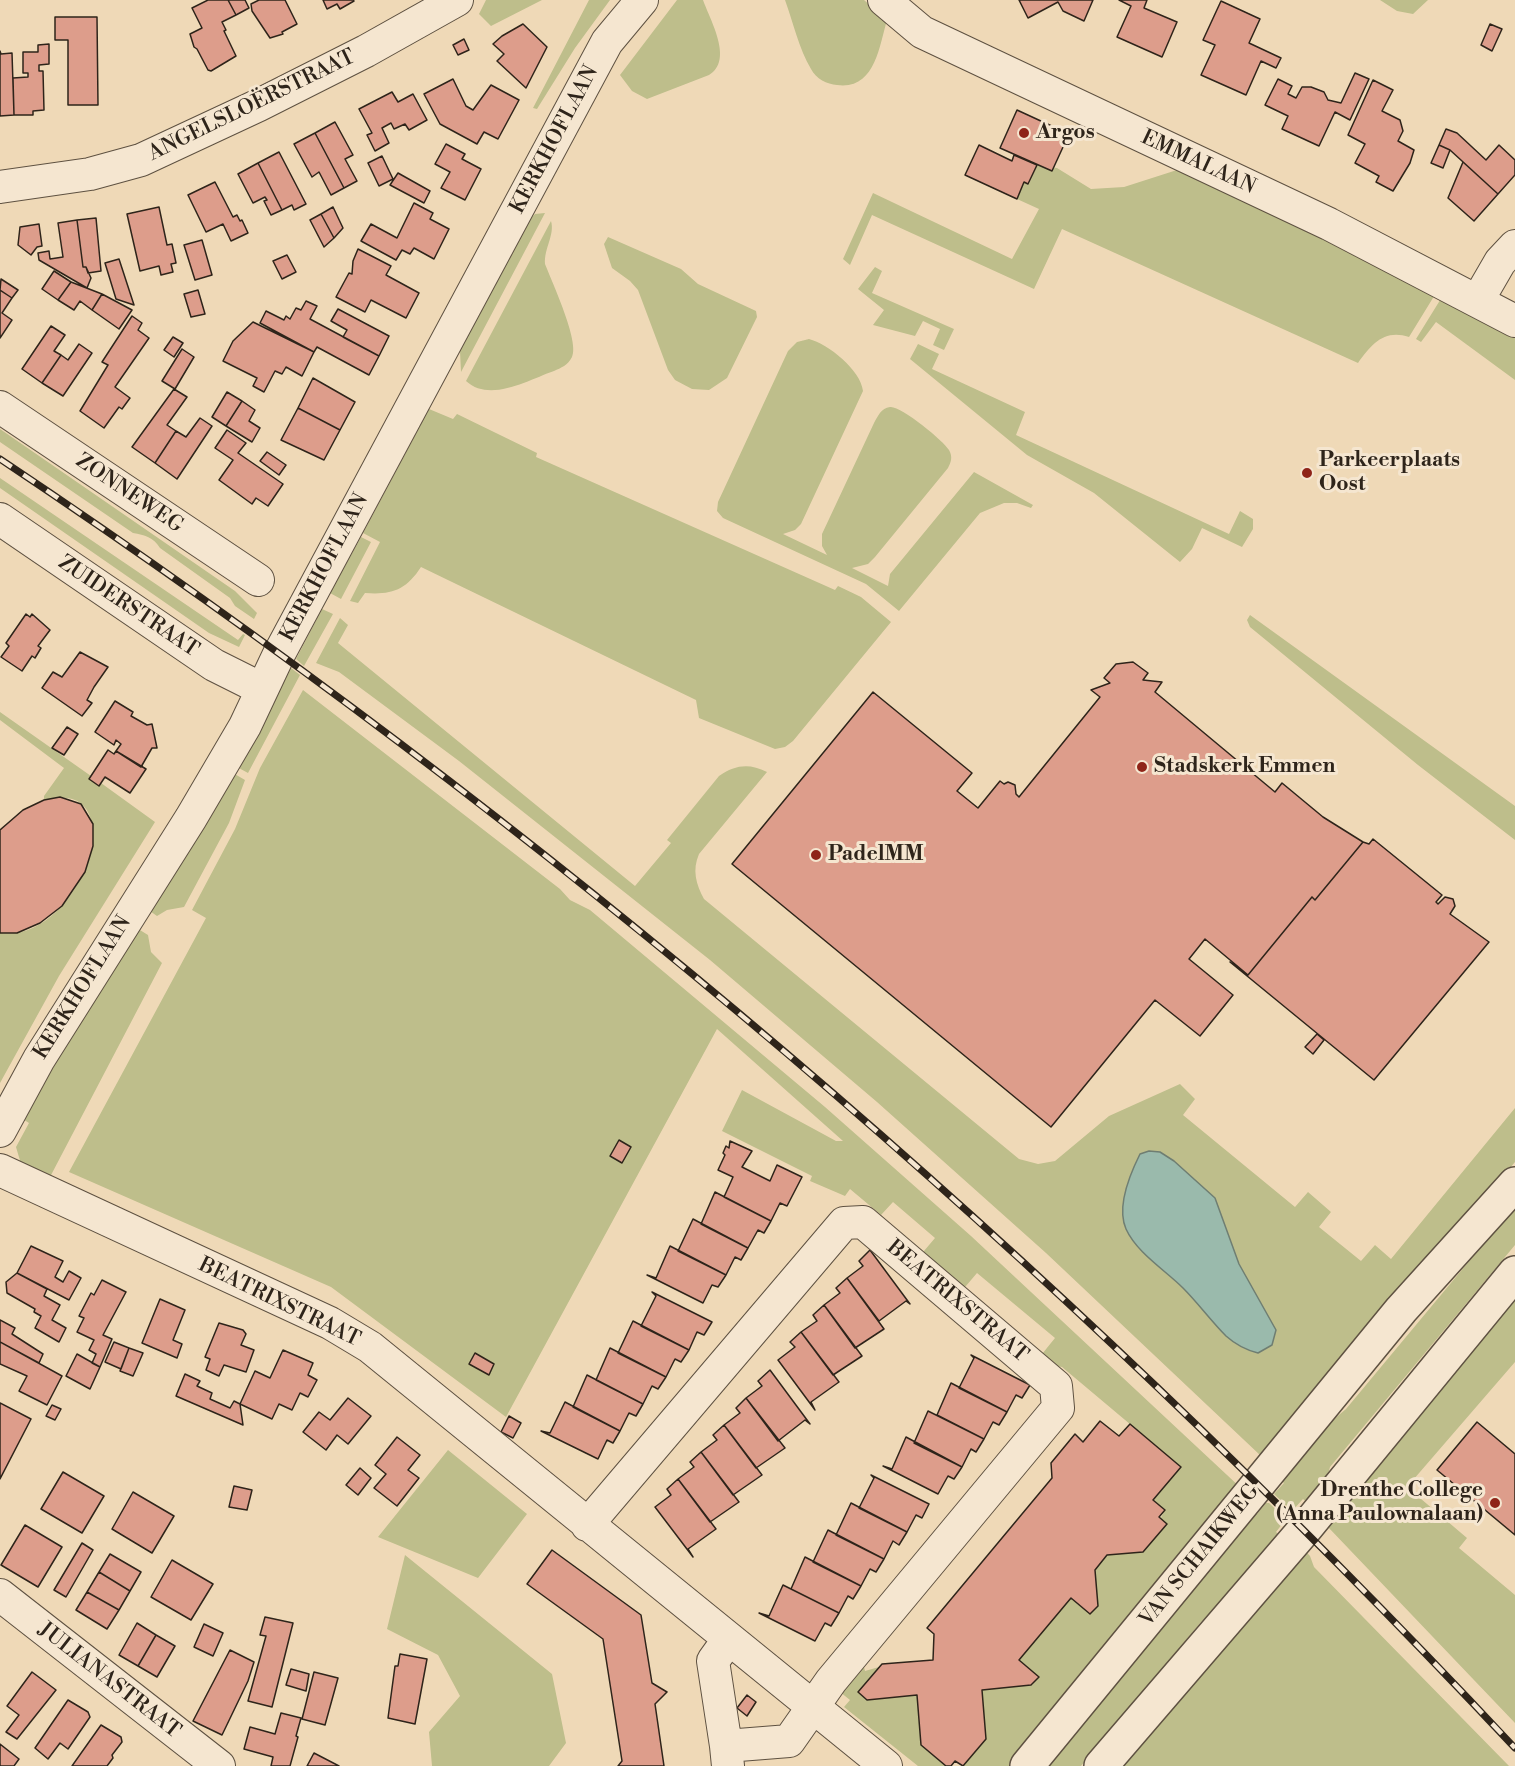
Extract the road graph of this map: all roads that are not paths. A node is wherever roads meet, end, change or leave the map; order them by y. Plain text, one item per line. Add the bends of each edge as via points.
1 (457, 0) edge
2 (642, 0) edge
3 (884, 0) edge
4 (0, 186) edge
5 (1515, 246) edge
6 (1478, 300) junction
7 (1515, 321) edge
8 (0, 407) edge
9 (0, 519) edge
10 (258, 580) dead end
11 (260, 688) junction
12 (0, 1131) edge
13 (0, 1170) edge
14 (1515, 1184) edge
15 (1515, 1273) edge
16 (587, 1525) junction
17 (0, 1595) edge
18 (728, 1640) junction
19 (813, 1707) junction
20 (727, 1756) edge
21 (219, 1766) edge
22 (886, 1766) edge
23 (1028, 1766) edge
24 (1101, 1766) edge

1 - 4 street, ANGELSLOËRSTRAAT via 366,51 141,160 90,174
2 - 11 street, KERKHOFLAAN via 608,42
3 - 6 street, EMMALAAN via 922,32 1329,224
5 - 6 street via 1500,262
6 - 7 street, EMMALAAN
8 - 10 street, ZONNEWEG
9 - 11 street, ZUIDERSTRAAT via 214,665
11 - 12 street, KERKHOFLAAN via 245,726 87,979
13 - 16 street, BEATRIXSTRAAT via 340,1329 370,1347
14 - 23 street, VAN SCHAIKWEG via 1401,1310
15 - 24 street via 1297,1539
16 - 18 street, BEATRIXSTRAAT
16 - 19 street, BEATRIXSTRAAT via 844,1224 863,1222 1056,1386 1058,1408
17 - 21 street, JULIANASTRAAT
18 - 19 street, BEATRIXSTRAAT
18 - 20 street, BEATRIXSTRAAT via 712,1661
19 - 20 street, BEATRIXSTRAAT via 789,1741
19 - 22 street, BEATRIXSTRAAT

